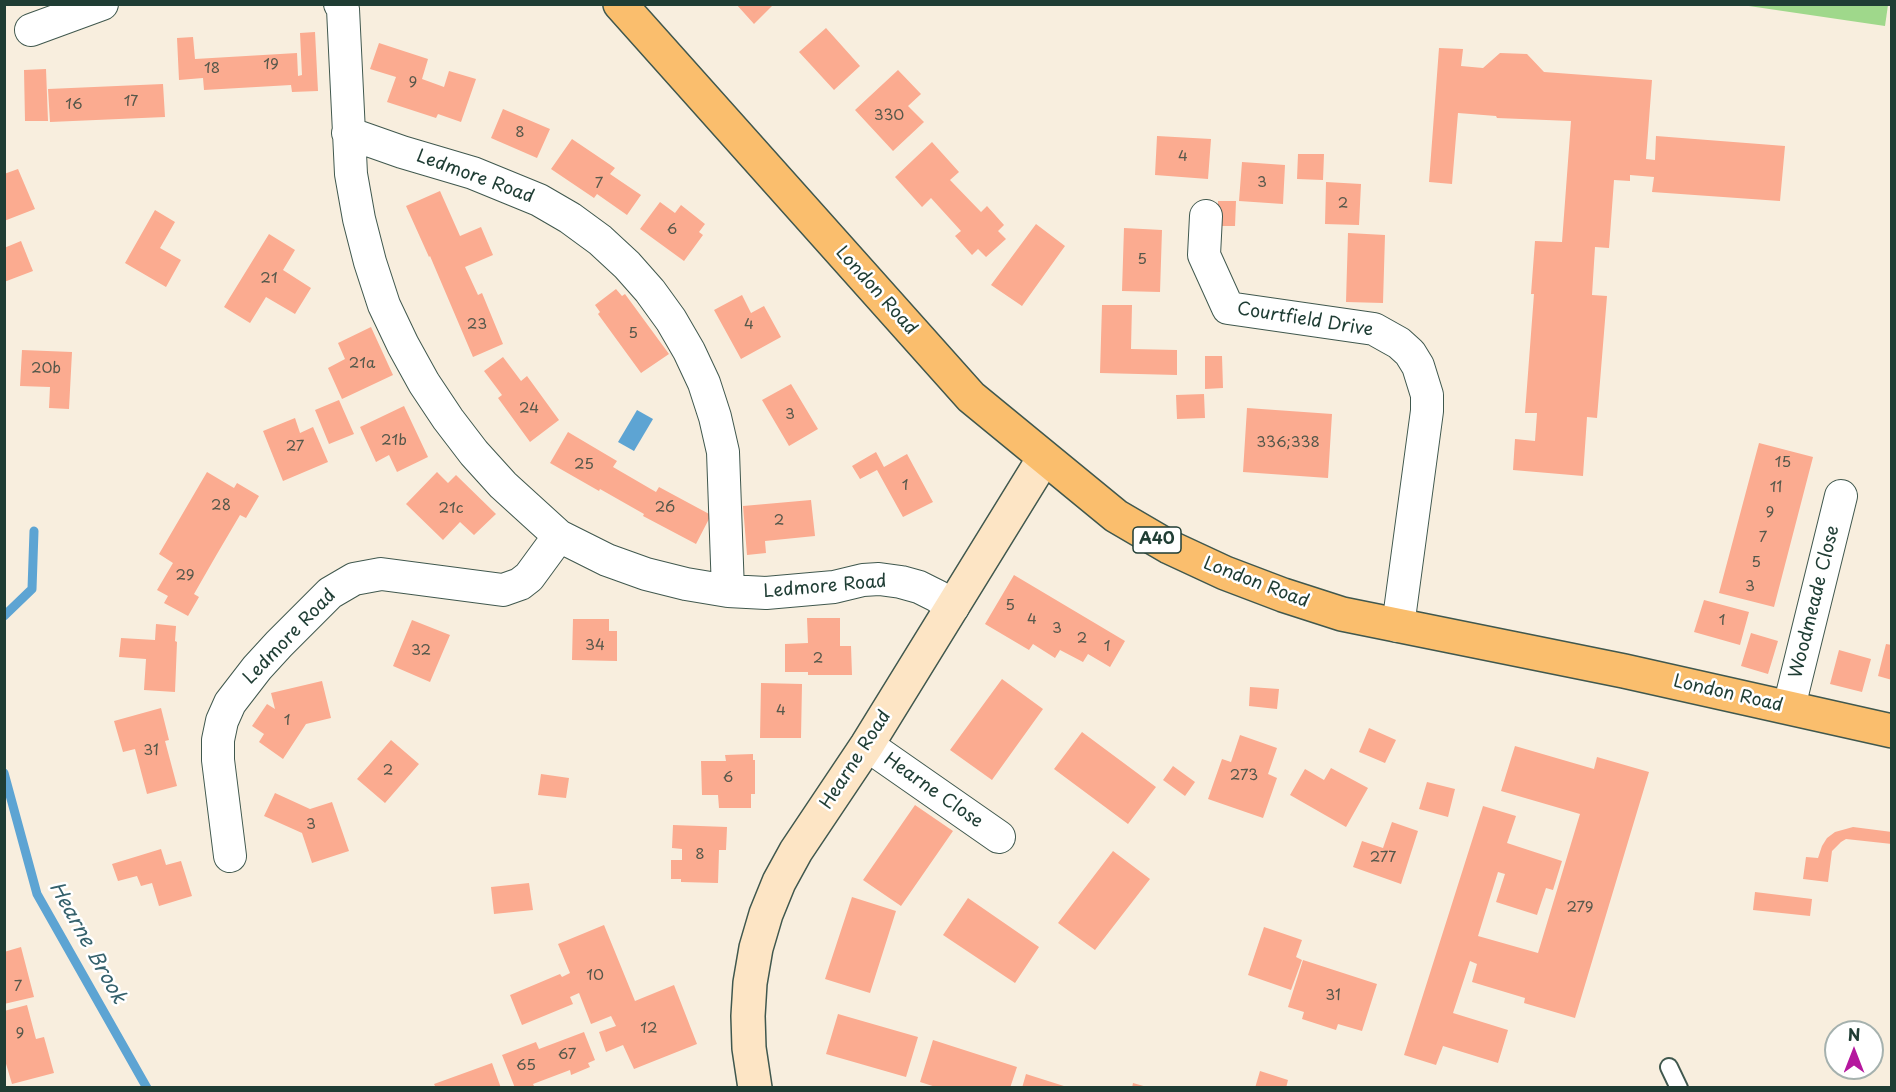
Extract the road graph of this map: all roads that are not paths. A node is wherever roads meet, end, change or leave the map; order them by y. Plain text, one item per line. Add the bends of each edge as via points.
1 (102, 4) edge
2 (340, 4) edge
3 (620, 4) edge
4 (32, 30) dead end
5 (348, 133) junction
6 (1206, 216) dead end
7 (1044, 458) junction
8 (1841, 496) dead end
9 (559, 536) junction
10 (728, 591) junction
11 (953, 607) junction
12 (1398, 626) junction
13 (1790, 707) junction
14 (1892, 731) edge
15 (867, 745) junction
16 (999, 837) dead end
17 (231, 855) dead end
18 (1669, 1067) dead end
19 (756, 1088) edge
20 (1679, 1088) edge

1 - 4 street
2 - 5 street, Ledmore Road
3 - 7 highway, London Road / A40 via 971,397
5 - 9 street, Ledmore Road via 353,185 367,251 384,304 403,345 448,420 474,453
5 - 10 street, Ledmore Road via 473,173 539,200 600,240 650,291 689,351 715,417 723,452
6 - 12 street, Courtfield Drive via 1204,255 1228,308 1374,329 1399,343 1418,366 1427,395 1427,411
7 - 11 street, Hearne Road
7 - 12 highway, London Road / A40 via 1116,516 1169,547 1283,596
8 - 13 street, Woodmeade Close
9 - 10 street, Ledmore Road via 646,574
9 - 17 street, Ledmore Road via 529,578 503,590 381,574 354,579 330,593 256,668 222,721 218,760
10 - 11 street, Ledmore Road via 766,593 879,579 919,587
11 - 15 street, Hearne Road
12 - 13 highway, London Road / A40
13 - 14 highway, London Road / A40
15 - 16 street, Hearne Close
15 - 19 street, Hearne Road via 796,851 766,915 756,948 748,1016
18 - 20 lane

